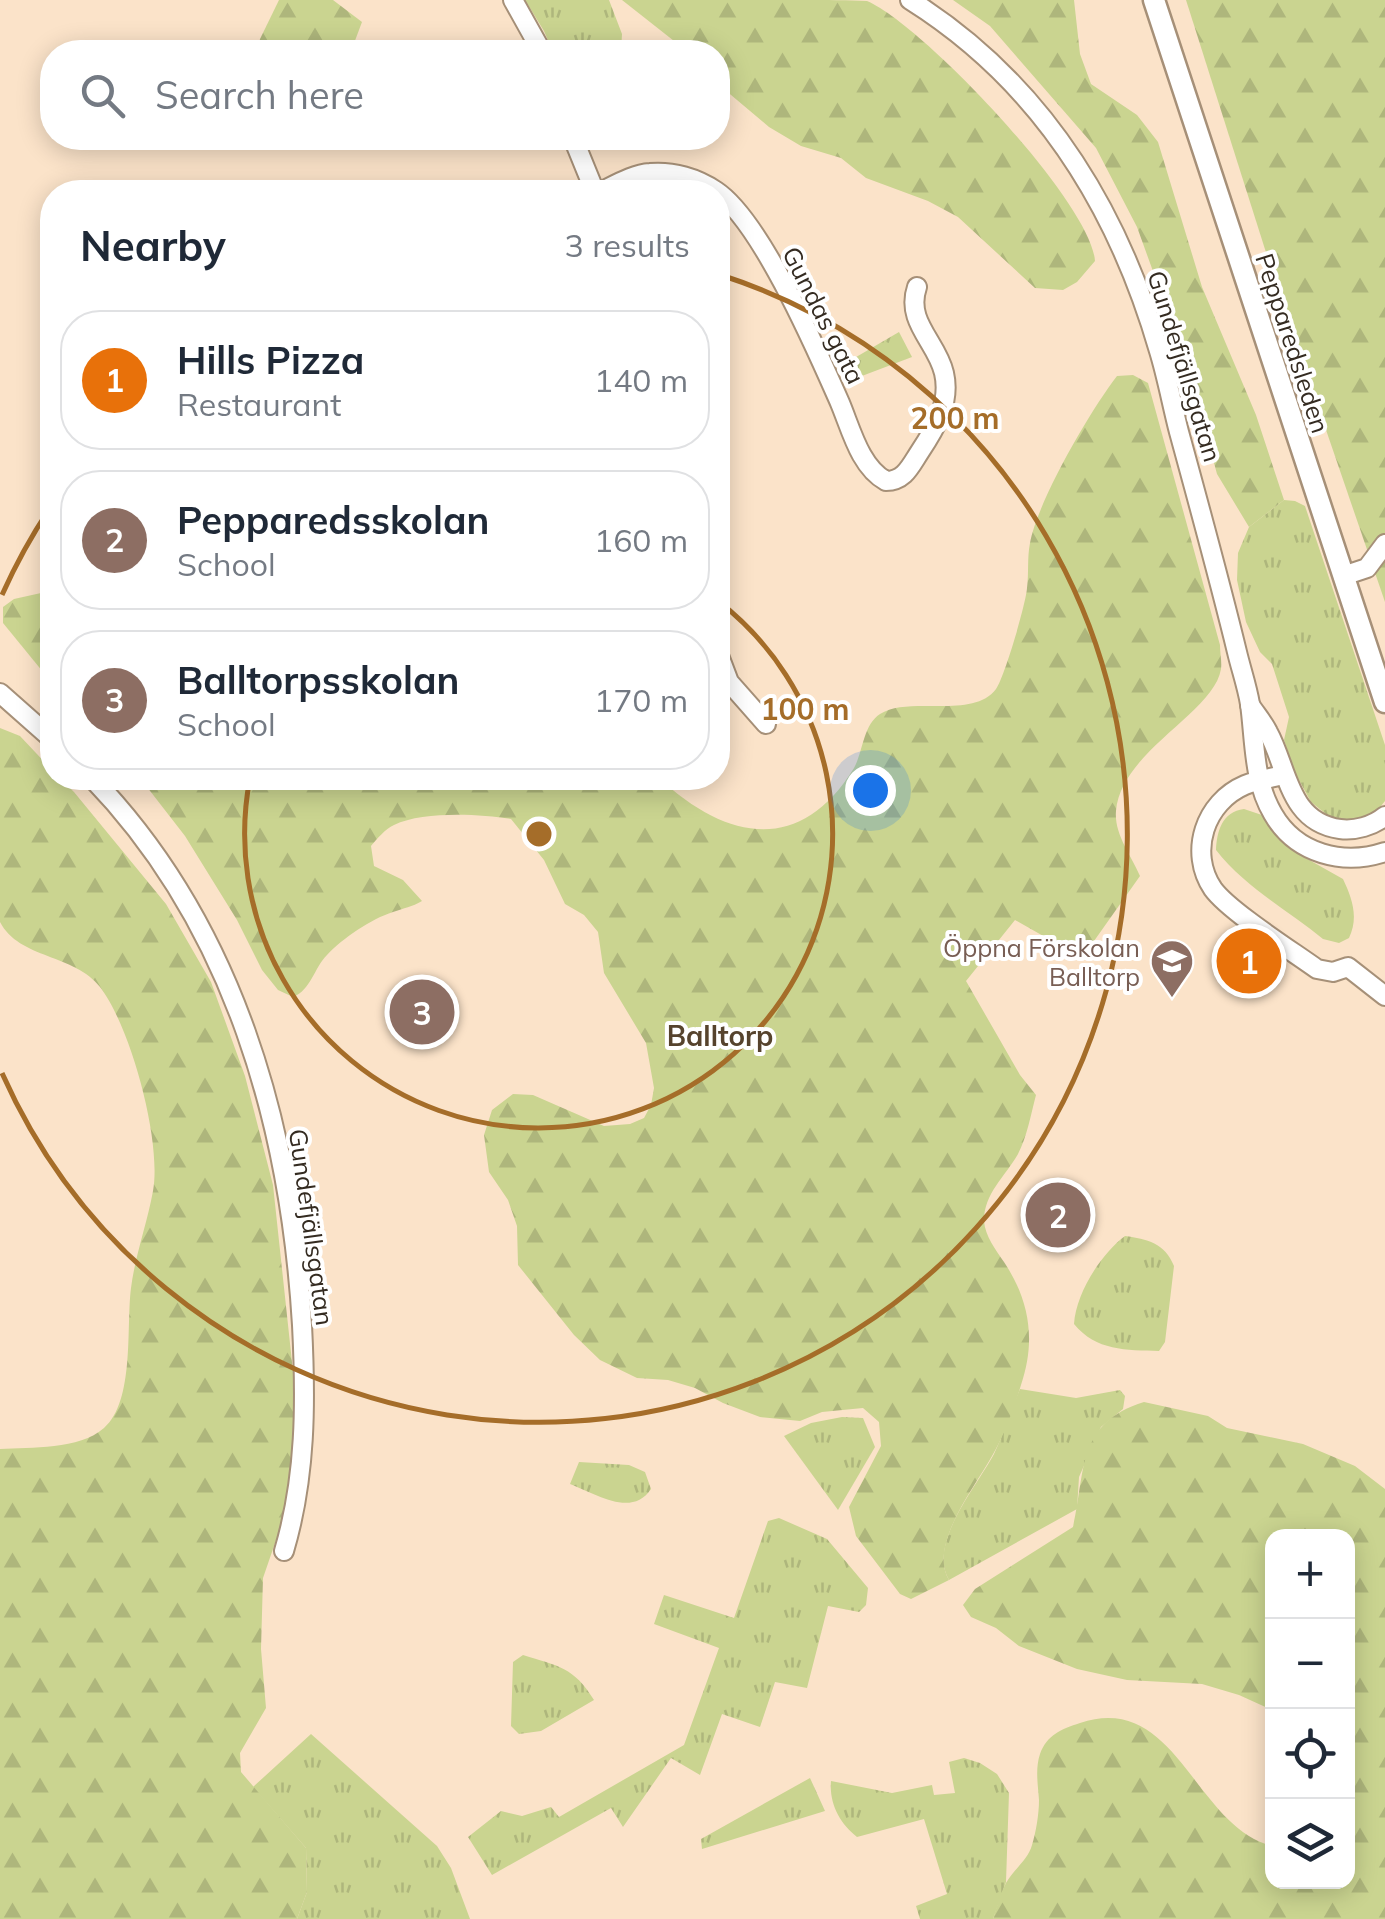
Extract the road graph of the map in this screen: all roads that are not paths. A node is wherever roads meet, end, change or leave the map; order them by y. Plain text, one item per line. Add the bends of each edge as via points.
1 (513, 0) edge
2 (910, 0) edge
3 (1154, 0) edge
4 (535, 40) edge
5 (579, 150) edge
6 (592, 180) edge
7 (628, 180) edge
8 (693, 180) edge
9 (730, 203) edge
10 (918, 287) dead end
11 (1385, 544) edge
12 (1343, 576) junction
13 (730, 683) edge
14 (0, 693) edge
15 (1385, 702) edge
16 (1250, 704) junction
17 (766, 724) dead end
18 (40, 728) edge
19 (1283, 775) junction
20 (1260, 781) junction
21 (104, 790) edge
22 (1385, 816) edge
23 (1385, 852) edge
24 (1385, 996) edge
25 (284, 1551) dead end

1 - 4 street
2 - 16 street, Gundefjällsgatan via 1006,76 1070,152 1105,214 1159,350
3 - 12 street, Pepparedsleden
5 - 6 street, Gundas gata
7 - 8 street, Gundas gata via 646,173
9 - 10 street, Gundas gata via 771,262 866,463 886,481 906,472 944,402 944,375 914,309
11 - 12 street via 1366,568
12 - 15 street, Pepparedsleden
13 - 17 street
14 - 18 street
16 - 19 street, Gundefjällsgatan
16 - 20 street, Gundefjällsgatan
19 - 20 street
19 - 22 street, Gundefjällsgatan via 1301,808 1326,826 1355,829
20 - 23 street, Gundefjällsgatan via 1272,812 1301,846 1333,856
20 - 24 street via 1231,793 1210,815 1201,849 1214,890 1318,969 1348,967
21 - 25 street, Gundefjällsgatan via 204,930 264,1086 289,1203 303,1357 302,1475

